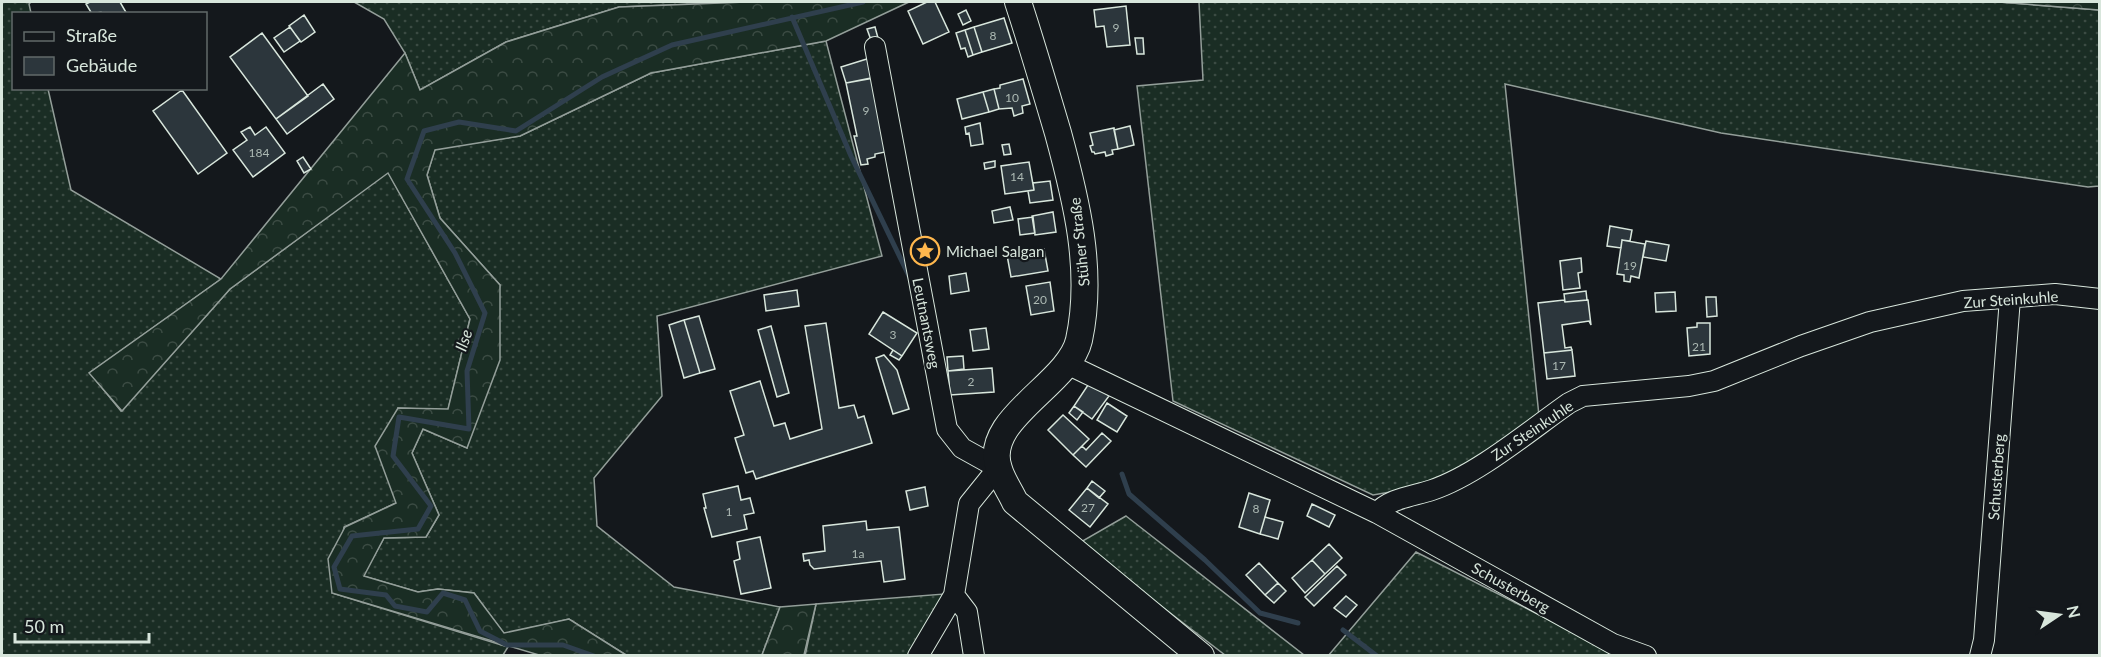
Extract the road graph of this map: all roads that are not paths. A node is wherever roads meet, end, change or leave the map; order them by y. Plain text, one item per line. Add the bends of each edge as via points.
1 (1018, 2) edge
2 (875, 47) dead end
3 (2010, 298) junction
4 (2100, 299) edge
5 (1067, 364) junction
6 (998, 468) junction
7 (1377, 513) junction
8 (954, 595) junction
9 (918, 656) edge
10 (974, 656) edge
11 (1201, 656) edge
12 (1646, 656) edge
13 (1980, 656) edge

1 - 5 main road, Stüher Straße via 1074,191 1083,251 1084,316 1078,344
2 - 6 street, Leutnantsweg via 947,429 962,448
3 - 4 street, Zur Steinkuhle via 2055,294
3 - 7 street, Zur Steinkuhle via 1963,301 1870,322 1714,381 1583,396 1472,471 1434,489 1383,505
3 - 13 street, Schusterberg
5 - 6 main road, Stüher Straße via 1012,419 998,442
5 - 7 street
6 - 8 street via 969,504
6 - 11 main road via 1015,502
7 - 12 street, Schusterberg via 1613,644
8 - 9 street
8 - 10 street via 967,612

